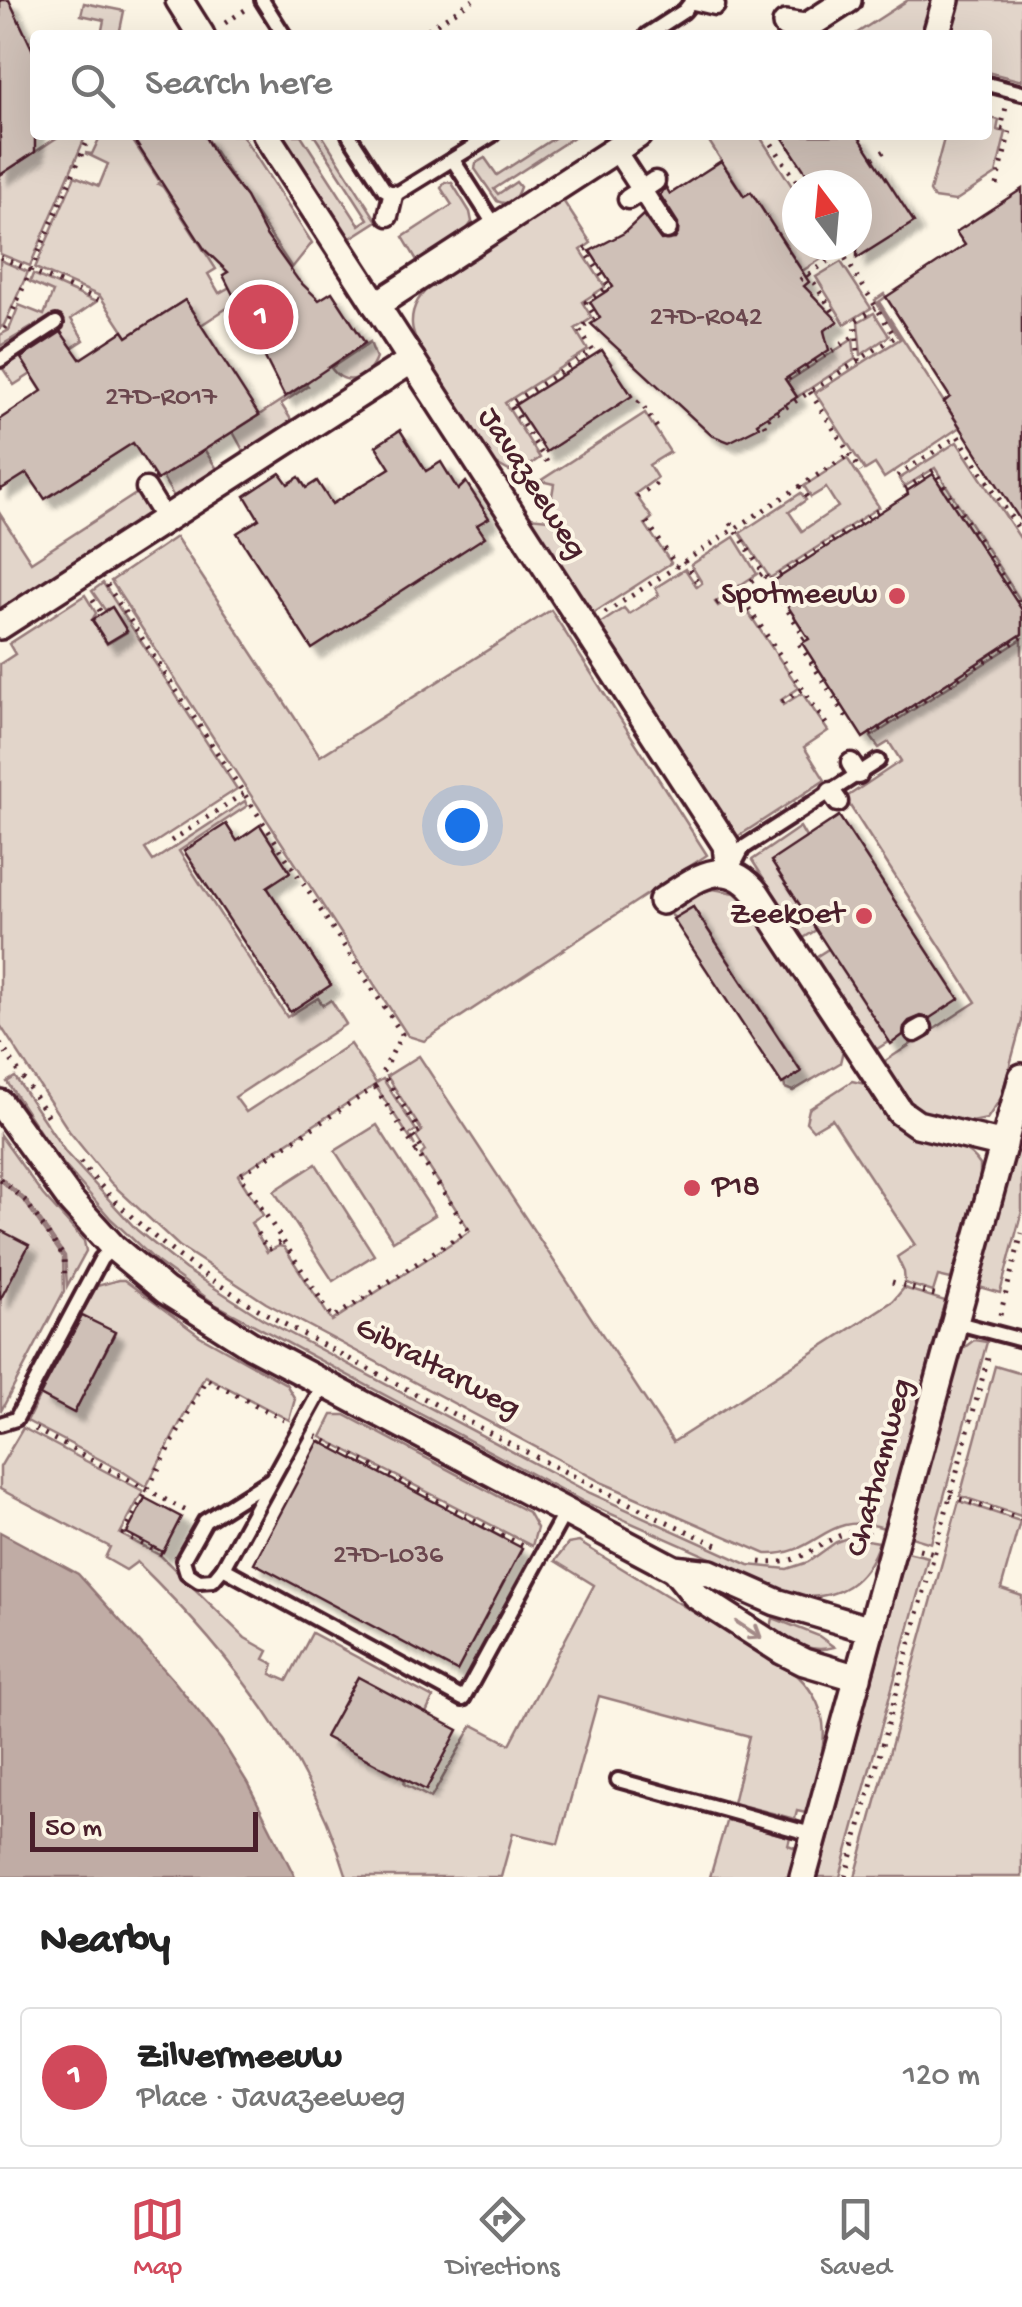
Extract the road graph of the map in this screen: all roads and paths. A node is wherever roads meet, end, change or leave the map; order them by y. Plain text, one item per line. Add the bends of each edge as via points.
1 (179, 0) edge
2 (262, 0) edge
3 (472, 0) edge
4 (693, 0) edge
5 (848, 0) edge
6 (946, 0) edge
7 (715, 5) dead end
8 (245, 10) dead end
9 (780, 20) edge
10 (206, 30) edge
11 (211, 30) edge
12 (281, 30) edge
13 (427, 30) edge
14 (656, 30) edge
15 (937, 30) edge
16 (1016, 92) edge
17 (88, 140) edge
18 (269, 140) edge
19 (352, 140) edge
20 (484, 140) edge
21 (631, 140) edge
22 (769, 140) edge
23 (616, 150) junction
24 (888, 150) dead end
25 (873, 158) dead end
26 (453, 160) junction
27 (788, 170) edge
28 (996, 186) dead end
29 (393, 195) junction
30 (388, 216) dead end
31 (496, 227) junction
32 (667, 229) dead end
33 (592, 245) dead end
34 (0, 257) edge
35 (830, 260) edge
36 (847, 260) edge
37 (31, 270) junction
38 (808, 274) junction
39 (800, 280) dead end
40 (99, 300) dead end
41 (376, 305) junction
42 (876, 308) junction
43 (834, 314) dead end
44 (56, 323) dead end
45 (0, 332) edge
46 (856, 335) junction
47 (0, 360) edge
48 (412, 360) junction
49 (858, 361) junction
50 (788, 379) dead end
51 (810, 392) junction
52 (638, 403) dead end
53 (766, 426) dead end
54 (661, 434) dead end
55 (850, 454) junction
56 (547, 462) dead end
57 (861, 472) dead end
58 (897, 476) dead end
59 (659, 482) dead end
60 (800, 486) junction
61 (146, 488) dead end
62 (905, 489) dead end
63 (637, 497) dead end
64 (808, 499) dead end
65 (880, 509) dead end
66 (165, 519) junction
67 (647, 522) dead end
68 (733, 526) junction
69 (1022, 534) edge
70 (684, 562) junction
71 (94, 565) junction
72 (676, 567) junction
73 (763, 573) junction
74 (769, 581) junction
75 (699, 585) dead end
76 (736, 590) junction
77 (716, 604) dead end
78 (1022, 606) edge
79 (0, 626) edge
80 (584, 626) junction
81 (1022, 637) edge
82 (802, 689) junction
83 (782, 702) dead end
84 (848, 718) dead end
85 (830, 730) dead end
86 (870, 735) dead end
87 (878, 761) dead end
88 (244, 793) junction
89 (171, 841) dead end
90 (729, 873) junction
91 (662, 902) dead end
92 (0, 1044) edge
93 (1022, 1077) edge
94 (0, 1104) edge
95 (52, 1122) dead end
96 (1004, 1145) junction
97 (416, 1153) junction
98 (79, 1160) dead end
99 (0, 1178) edge
100 (257, 1233) dead end
101 (1022, 1233) edge
102 (282, 1241) junction
103 (114, 1247) junction
104 (892, 1282) dead end
105 (80, 1298) junction
106 (957, 1312) junction
107 (995, 1333) junction
108 (1022, 1340) edge
109 (324, 1384) junction
110 (16, 1419) junction
111 (0, 1424) edge
112 (272, 1479) junction
113 (146, 1491) dead end
114 (950, 1496) junction
115 (565, 1512) junction
116 (1022, 1519) edge
117 (894, 1542) junction
118 (727, 1549) dead end
119 (934, 1554) junction
120 (744, 1557) dead end
121 (224, 1568) junction
122 (674, 1569) junction
123 (871, 1630) junction
124 (858, 1678) junction
125 (618, 1780) dead end
126 (815, 1835) junction
127 (803, 1877) edge
128 (846, 1877) edge

1 - 10 street
2 - 12 lane
3 - 13 path
4 - 7 street
4 - 14 lane
5 - 9 street via 806,27
6 - 15 street
8 - 11 path
16 - 28 path via 1001,128 1010,130
17 - 37 path
18 - 41 street, Javazeeweg
19 - 29 lane
20 - 26 lane
21 - 23 street
22 - 27 path
23 - 31 street
23 - 32 street
24 - 25 path
26 - 29 lane
26 - 31 lane
29 - 30 street
31 - 41 street via 417,270
33 - 56 path via 585,250 609,287 586,302 596,318 579,329 593,350 510,404
34 - 37 path
35 - 38 path
36 - 42 path
37 - 40 path
37 - 45 path
38 - 39 path
38 - 43 path
41 - 48 street, Javazeeweg
42 - 46 path via 855,321
42 - 49 path via 895,337
44 - 47 lane
46 - 49 path
46 - 50 path
48 - 66 street
48 - 80 street, Javazeeweg
49 - 51 path
51 - 53 path
51 - 55 path
52 - 54 path
55 - 57 path
55 - 60 path
58 - 69 path via 958,436
59 - 63 path
60 - 64 path
60 - 68 path
61 - 66 street
62 - 78 path via 934,470
65 - 74 path
66 - 71 street
67 - 72 path
68 - 70 path
68 - 73 path
70 - 72 path
70 - 75 path
71 - 79 street
71 - 88 path
72 - 80 path
73 - 74 path
73 - 76 path
74 - 84 path via 805,638 798,642
76 - 77 path
76 - 82 path
80 - 90 street, Javazeeweg via 726,845
81 - 86 path
82 - 83 path
82 - 85 path
87 - 90 lane via 855,768 835,797 743,848
88 - 89 path
88 - 97 path via 402,1034 382,1073 420,1130 412,1135 422,1149
90 - 91 street via 705,874
90 - 96 street, Javazeeweg via 757,894 900,1112 918,1124
92 - 95 path
93 - 96 street, Chathamweg
94 - 103 street, Gibraltarweg via 47,1172
96 - 106 street, Chathamweg
97 - 102 path via 375,1087 240,1175
97 - 102 path via 468,1230 333,1318
98 - 118 path, Gibraltarweg via 144,1230 216,1285 588,1486
99 - 105 path via 26,1202 64,1257 66,1289
100 - 102 path via 268,1250
101 - 107 path
103 - 105 lane
103 - 109 street, Gibraltarweg via 196,1312
104 - 106 path
105 - 110 lane
106 - 107 lane
106 - 117 street, Chathamweg
107 - 108 lane
107 - 114 path
109 - 112 lane
109 - 115 street, Gibraltarweg
110 - 111 lane
110 - 113 path
112 - 121 lane
112 - 121 lane via 204,1521 184,1560 198,1581 213,1580
114 - 116 path
114 - 119 path
115 - 121 lane via 463,1699
115 - 122 street, Gibraltarweg
117 - 119 path
117 - 120 path via 849,1532 789,1562
117 - 123 street, Chathamweg
119 - 128 path
122 - 123 street, Gibraltarweg via 710,1573 776,1602
122 -> 124 street, Gibraltarweg via 694,1595 782,1651
123 - 124 street, Chathamweg
124 - 126 street, Chathamweg
125 - 126 lane
126 - 127 street, Chathamweg

